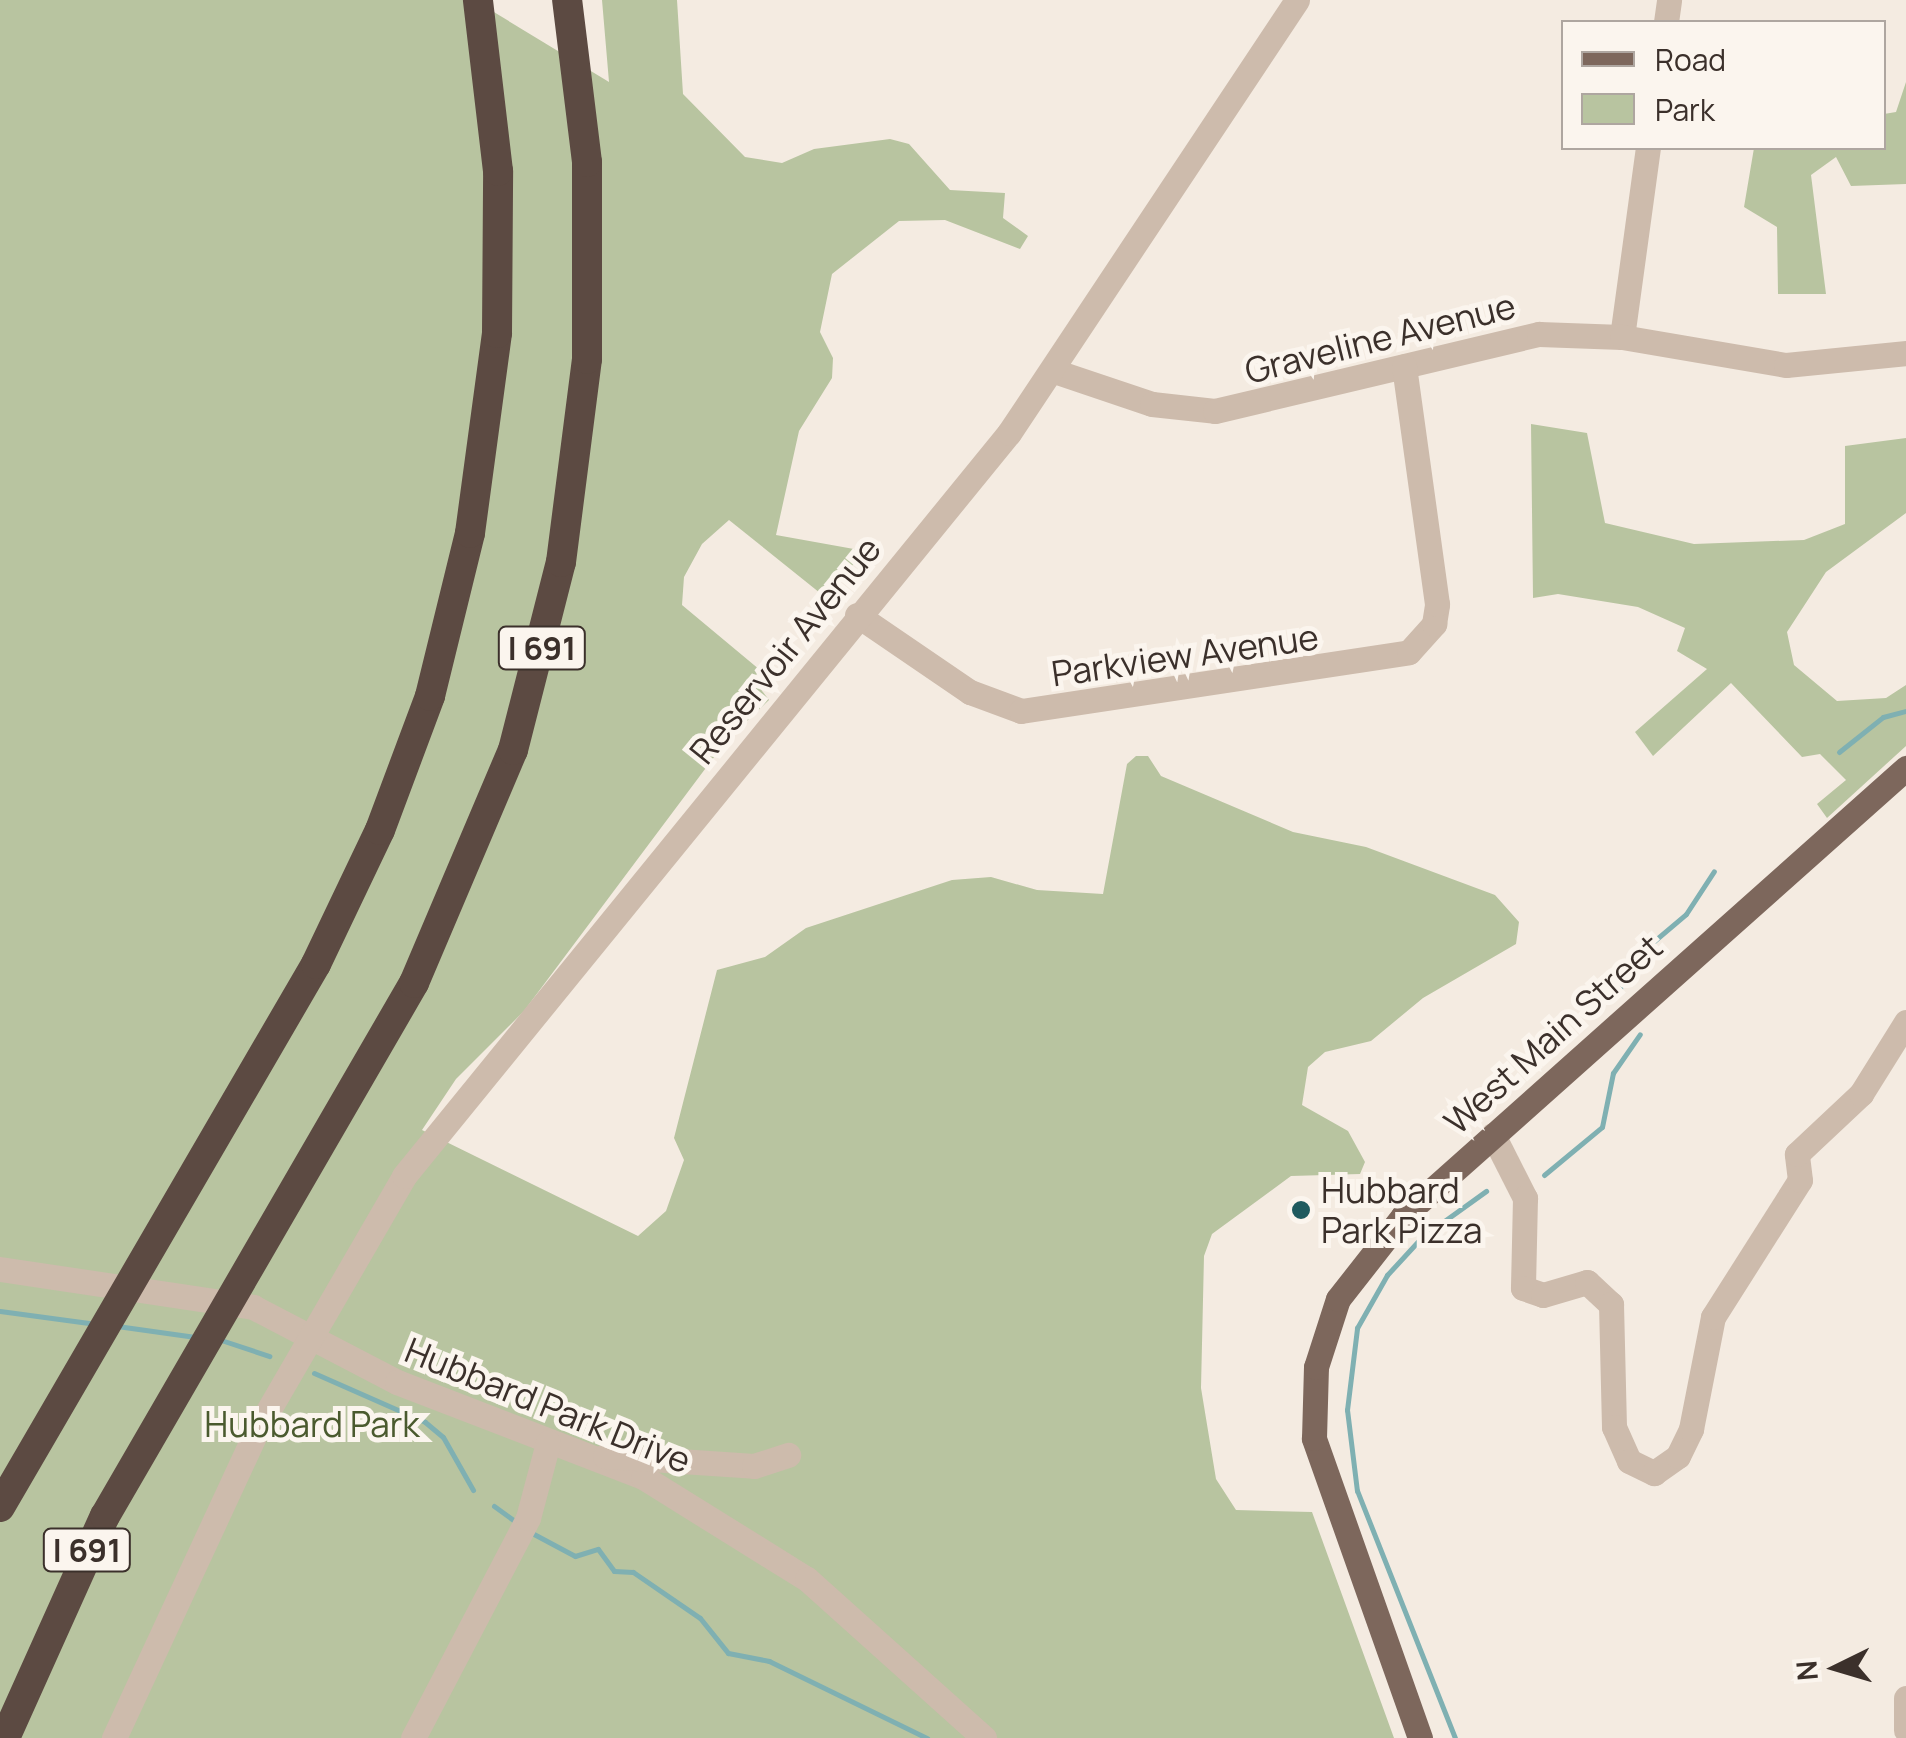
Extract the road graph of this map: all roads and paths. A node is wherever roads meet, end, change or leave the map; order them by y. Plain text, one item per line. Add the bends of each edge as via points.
1 (478, 0) edge
2 (567, 0) edge
3 (1297, 0) edge
4 (1648, 150) edge
5 (1622, 337) junction
6 (1906, 352) edge
7 (1404, 366) junction
8 (1054, 371) junction
9 (857, 615) junction
10 (1906, 768) edge
11 (1906, 1022) edge
12 (1493, 1135) junction
13 (0, 1270) edge
14 (313, 1334) junction
15 (548, 1442) junction
16 (788, 1455) dead end
17 (590, 1457) junction
18 (0, 1507) edge
19 (1906, 1698) edge
20 (10, 1726) edge
21 (1906, 1730) edge
22 (114, 1738) edge
23 (413, 1738) edge
24 (984, 1738) edge
25 (1420, 1738) edge

1 - 18 highway, I 691 via 497,156 498,300 482,464 450,623 410,753 352,892
2 - 20 highway, I 691 via 587,162 589,302 577,462 548,620 512,750 461,886 398,1014 79,1566
3 - 8 street, Reservoir Avenue
4 - 5 street
5 - 6 street, Graveline Avenue via 1786,365
5 - 7 street, Graveline Avenue via 1539,334
7 - 8 street, Graveline Avenue via 1215,411 1152,404
7 - 9 street, Parkview Avenue via 1437,604 1425,640 1389,660 1021,711 970,692
8 - 9 street, Reservoir Avenue
9 - 14 street, Reservoir Avenue via 430,1139
10 - 12 main road, West Main Street
11 - 12 street via 1861,1094 1797,1154 1800,1180 1713,1317 1692,1429 1678,1456 1654,1473 1629,1461 1614,1427 1611,1304 1587,1282 1543,1296 1523,1288 1525,1198 1510,1155
12 - 25 main road, West Main Street via 1356,1269 1316,1366 1322,1475
13 - 14 street via 252,1307
14 - 15 street, Hubbard Park Drive via 367,1368
14 - 22 street, Reservoir Avenue via 213,1516
15 - 17 street, Hubbard Park Drive
15 - 23 street via 528,1518
16 - 17 street via 754,1466
17 - 24 street, Hubbard Park Drive via 683,1497 767,1548
19 - 21 street

